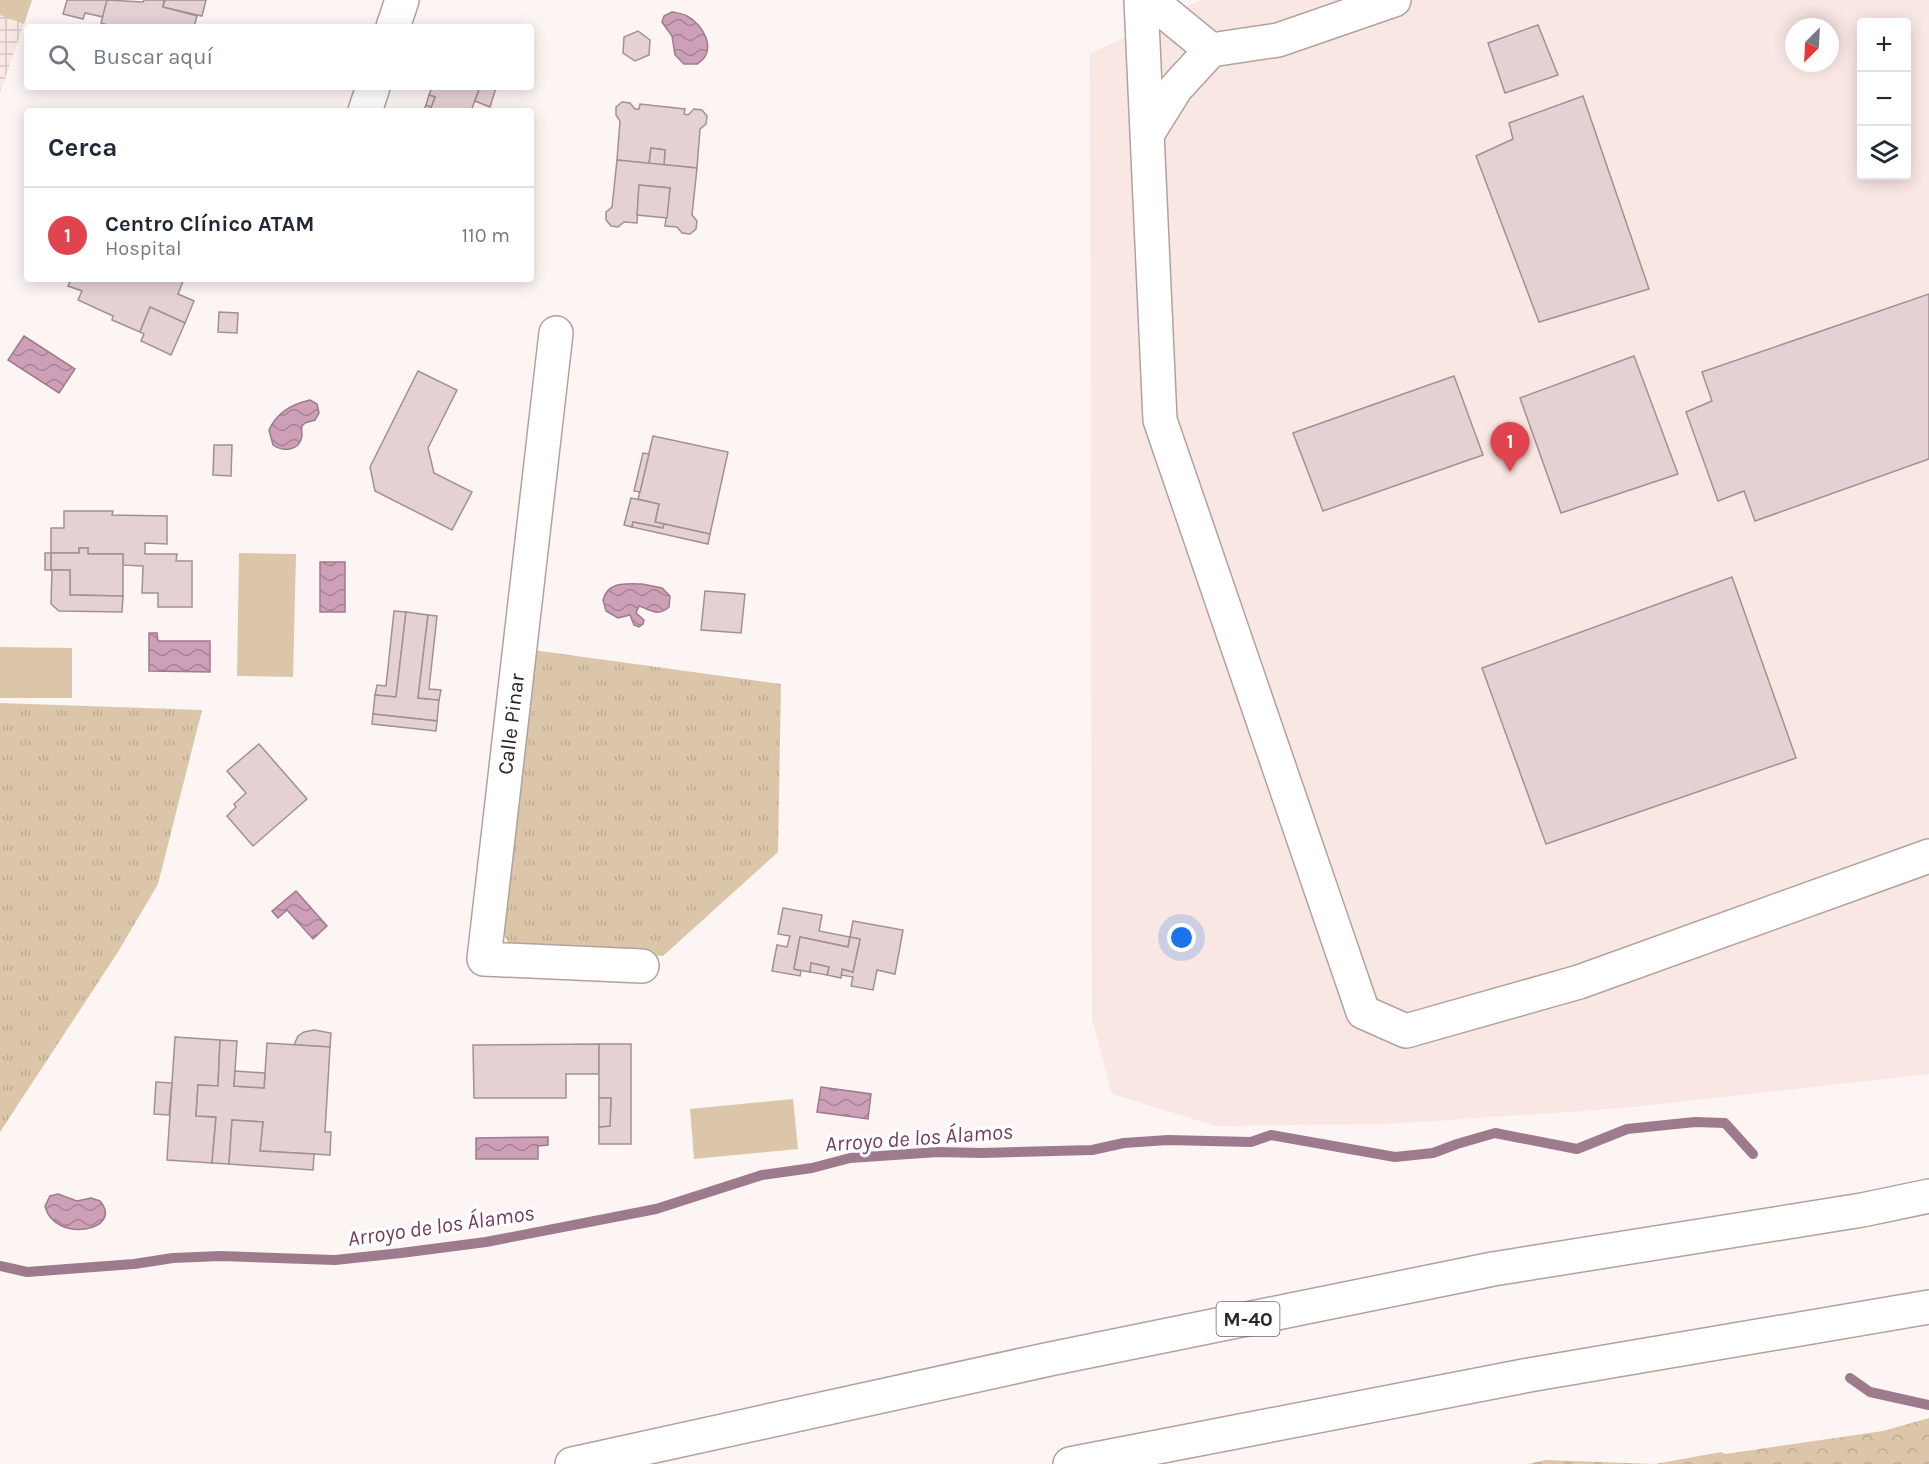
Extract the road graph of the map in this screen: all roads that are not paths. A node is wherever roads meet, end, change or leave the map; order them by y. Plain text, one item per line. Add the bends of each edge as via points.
1 (402, 0) edge
2 (1141, 0) edge
3 (1149, 0) edge
4 (1394, 0) edge
5 (394, 24) edge
6 (1211, 50) junction
7 (372, 90) edge
8 (366, 108) edge
9 (1148, 133) junction
10 (556, 333) dead end
11 (1929, 856) edge
12 (642, 966) dead end
13 (1929, 1196) edge
14 (1929, 1307) edge
15 (572, 1464) edge
16 (1070, 1464) edge

1 - 5 main road
2 - 9 main road
3 - 6 main road
4 - 6 main road via 1278,40
6 - 9 main road via 1176,88
7 - 8 main road
9 - 11 main road via 1161,420 1363,1012 1406,1031 1579,982
10 - 12 main road, Calle Pinar via 484,959
13 - 15 main road, M-40 via 1482,1272 1050,1359
14 - 16 main road via 1528,1375

